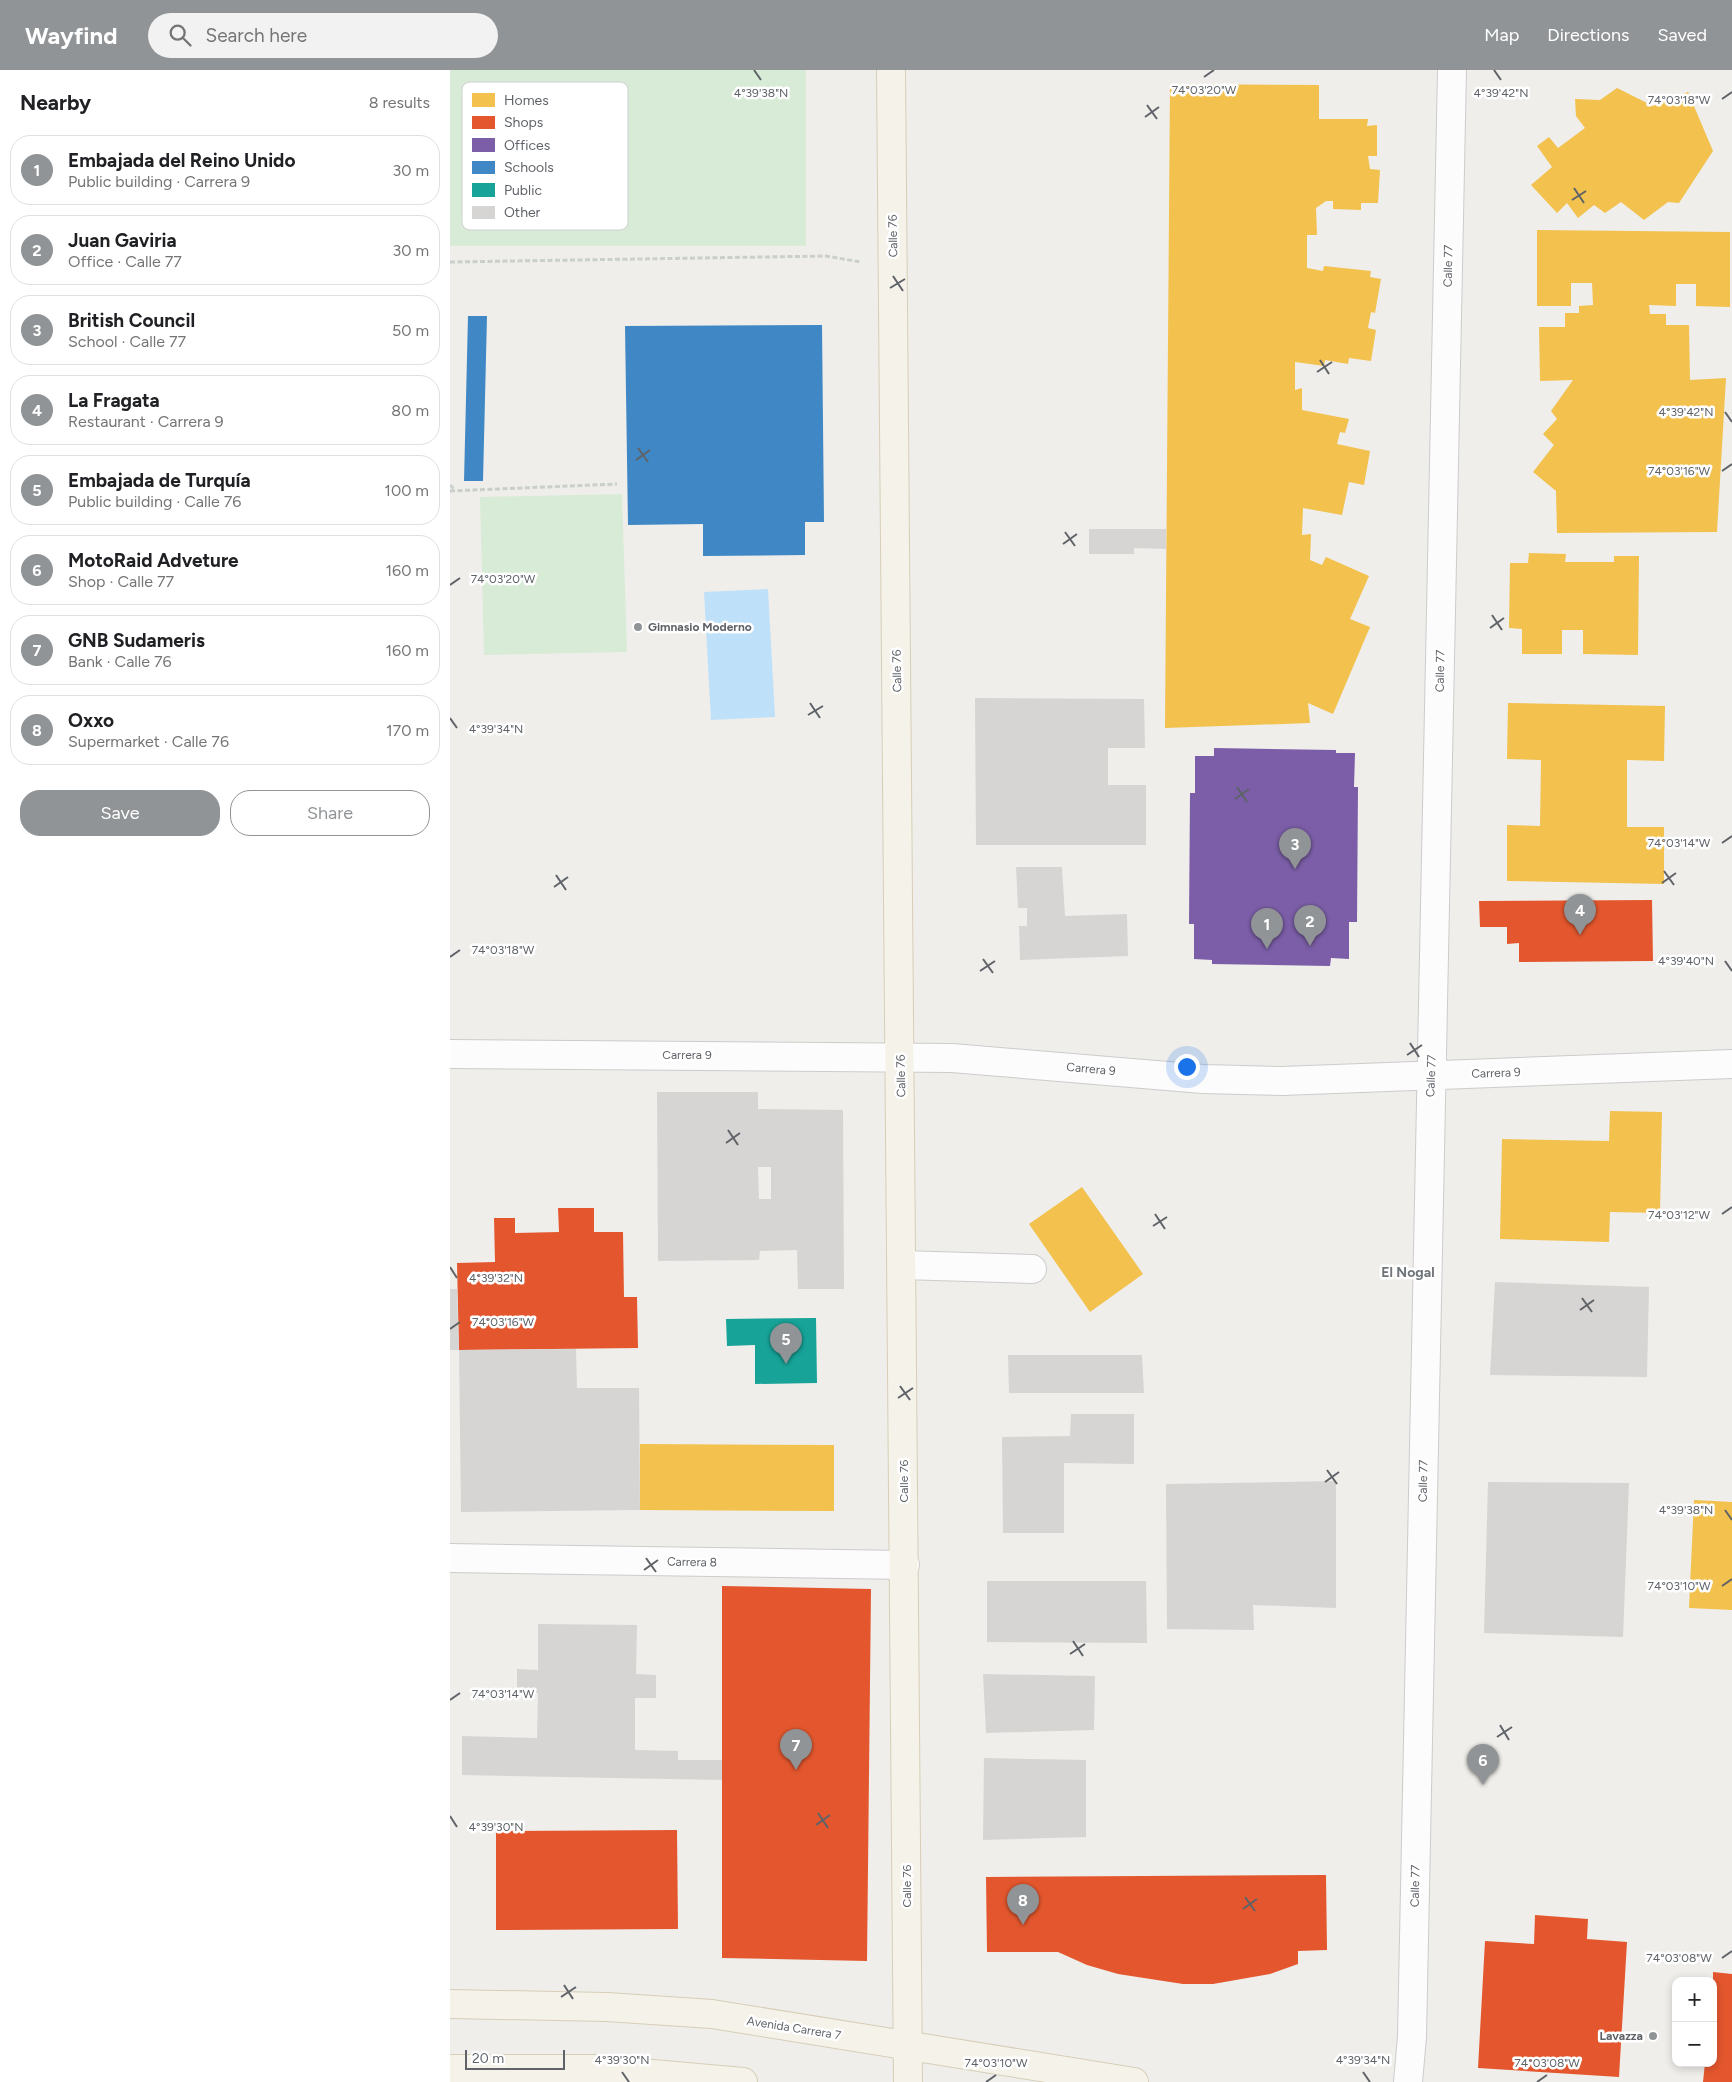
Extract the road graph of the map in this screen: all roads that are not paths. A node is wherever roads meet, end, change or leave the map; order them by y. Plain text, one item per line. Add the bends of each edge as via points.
1 (892, 70) edge
2 (1452, 70) edge
3 (450, 1054) edge
4 (901, 1057) junction
5 (1732, 1064) edge
6 (1431, 1075) junction
7 (902, 1265) junction
8 (1032, 1269) dead end
9 (450, 1558) edge
10 (905, 1565) junction
11 (450, 2004) edge
12 (908, 2047) junction
13 (450, 2068) edge
14 (743, 2082) edge
15 (908, 2082) edge
16 (1134, 2082) edge
17 (1408, 2082) edge

1 - 4 main road, Calle 76
2 - 6 street, Calle 77
3 - 4 street, Carrera 9
4 - 6 street, Carrera 9 via 952,1058 1203,1079 1282,1081
4 - 7 main road, Calle 76
5 - 6 street, Carrera 9
6 - 17 street, Calle 77 via 1412,2027
7 - 8 street
7 - 10 main road, Calle 76
9 - 10 street, Carrera 8
10 - 12 main road, Calle 76
11 - 12 main road, Avenida Carrera 7 via 607,2007 712,2014
12 - 15 main road, Calle 76
12 - 16 main road, Avenida Carrera 7
13 - 14 main road via 596,2069

